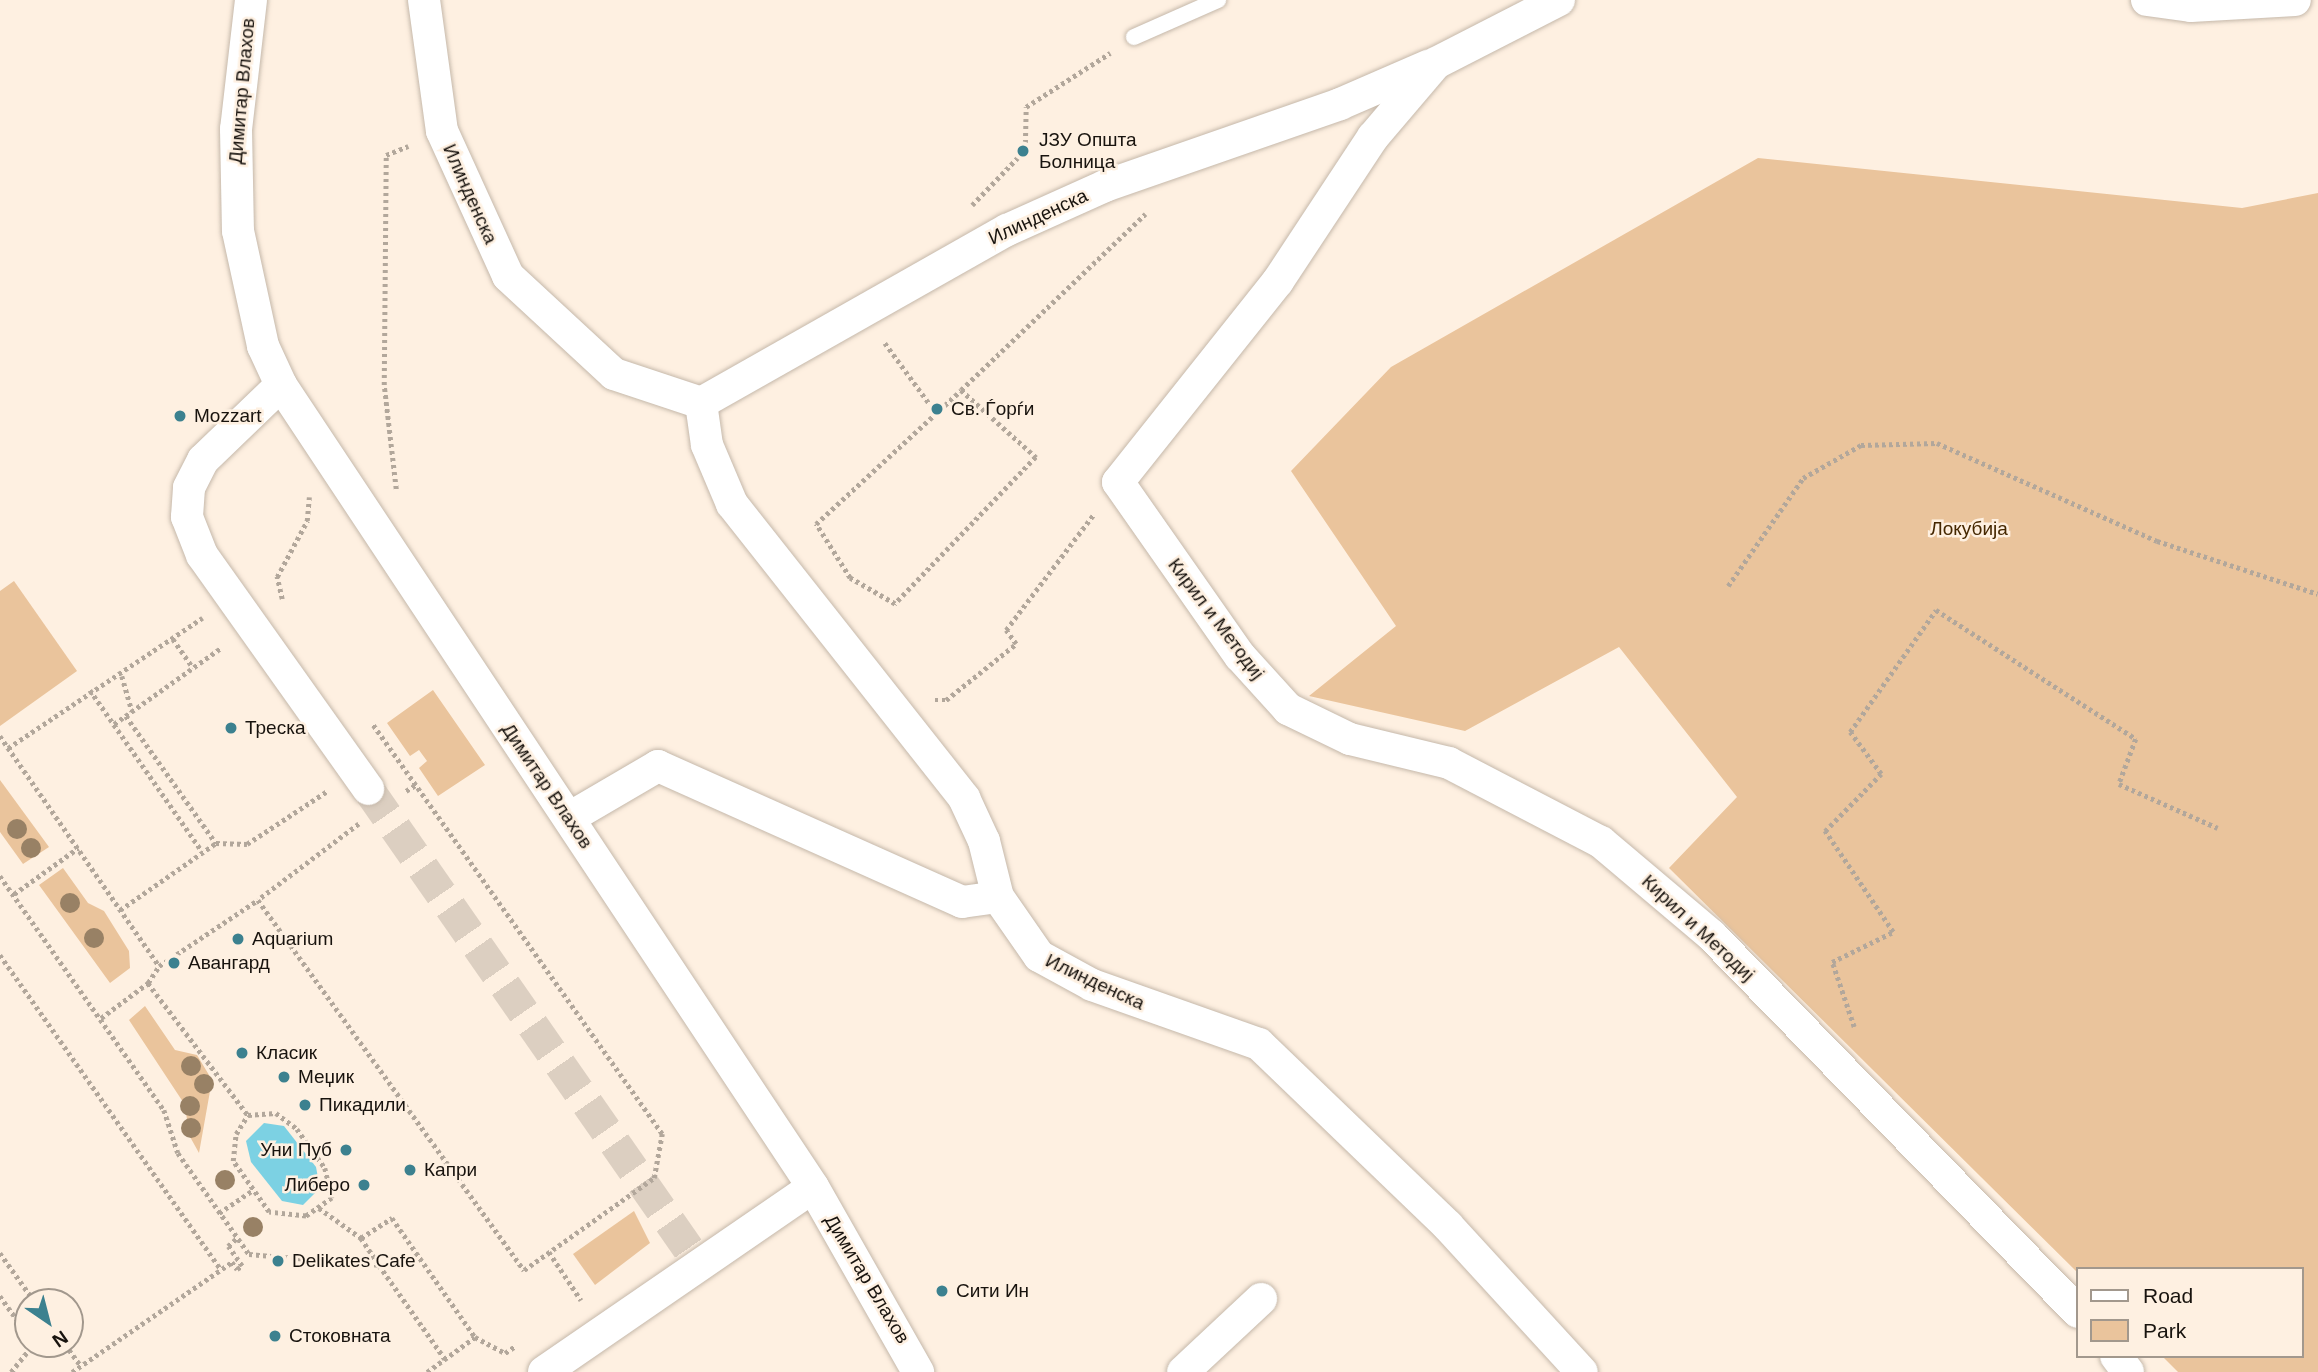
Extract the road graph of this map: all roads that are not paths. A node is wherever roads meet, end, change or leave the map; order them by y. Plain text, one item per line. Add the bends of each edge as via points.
1 (251, 0) edge
2 (424, 0) edge
3 (1218, 0) edge
4 (1559, 0) edge
5 (2147, 0) edge
6 (2295, 0) edge
7 (1198, 4) edge
8 (1134, 37) road end
9 (1436, 63) junction
10 (281, 386) junction
11 (701, 403) junction
12 (372, 795) tunnel mouth
13 (569, 818) junction
14 (998, 897) junction
15 (813, 1187) junction
16 (1261, 1298) dead end
17 (2076, 1310) edge
18 (544, 1372) edge
19 (918, 1372) edge
20 (1183, 1372) edge
21 (1582, 1372) edge

1 - 10 street, Димитар Влахов via 236,129 238,231 262,346
2 - 11 street, Илинденска via 442,131 508,276 614,374
3 - 7 lane
4 - 9 street
5 - 6 street via 2191,5
7 - 8 lane
9 - 11 street, Илинденска via 1340,104 1105,186 1007,230
9 - 17 street, Кирил и Методиј via 1373,137 1278,281 1118,482 1240,656 1288,709 1350,739 1450,763 1601,842 1711,935
10 - 12 street via 203,460 189,488 193,537
10 - 13 street, Димитар Влахов
11 - 14 street, Илинденска via 707,445 732,505 964,798 984,841
13 - 14 street via 658,766 962,902
13 - 15 street, Димитар Влахов
14 - 21 street, Илинденска via 1039,956 1092,985 1259,1044 1448,1226
15 - 18 street
15 - 19 street, Димитар Влахов
16 - 20 street

